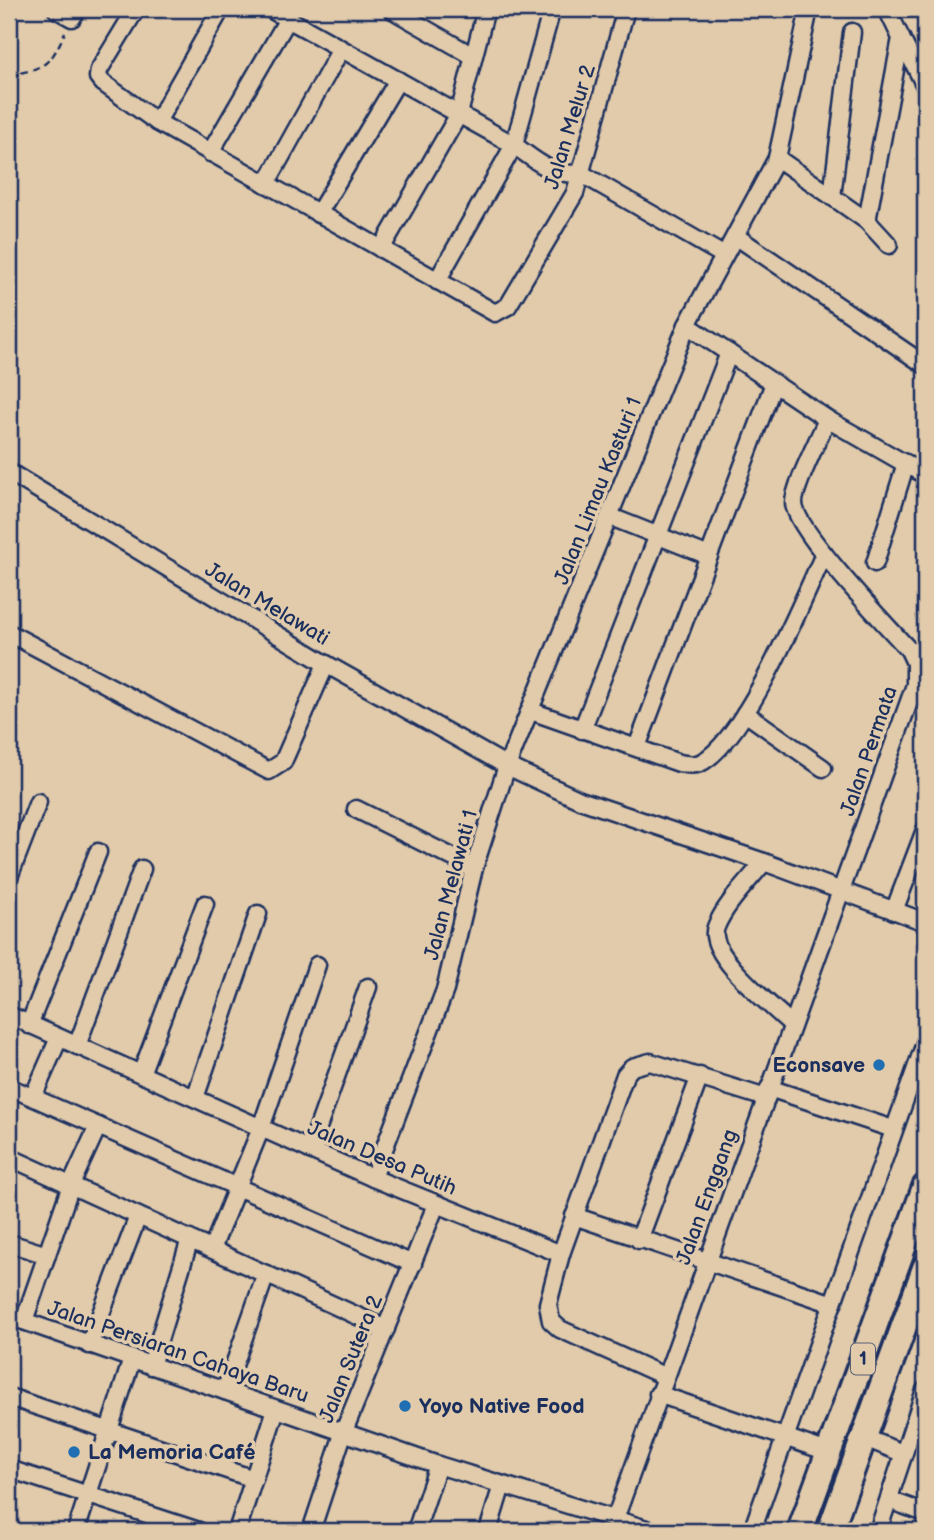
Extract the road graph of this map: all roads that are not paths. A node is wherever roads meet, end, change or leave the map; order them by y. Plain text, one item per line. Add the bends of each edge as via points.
1 (56, 9) edge
2 (136, 9) edge
3 (220, 9) edge
4 (270, 9) edge
5 (391, 9) edge
6 (486, 9) edge
7 (552, 9) edge
8 (626, 9) edge
9 (809, 9) edge
10 (887, 9) edge
11 (75, 13) edge
12 (288, 19) junction
13 (852, 32) dead end
14 (901, 38) junction
15 (341, 49) junction
16 (473, 56) junction
17 (398, 80) junction
18 (925, 86) edge
19 (459, 114) junction
20 (157, 122) junction
21 (514, 145) junction
22 (210, 153) junction
23 (777, 158) junction
24 (582, 174) junction
25 (266, 184) junction
26 (832, 197) junction
27 (318, 214) junction
28 (867, 221) junction
29 (737, 237) junction
30 (889, 244) dead end
31 (381, 249) junction
32 (723, 255) junction
33 (436, 281) junction
34 (687, 325) junction
35 (729, 353) junction
36 (925, 365) edge
37 (774, 383) junction
38 (817, 412) junction
39 (906, 463) junction
40 (9, 472) edge
41 (925, 475) edge
42 (611, 517) junction
43 (657, 535) junction
44 (824, 554) junction
45 (709, 556) junction
46 (874, 563) dead end
47 (9, 633) edge
48 (326, 664) junction
49 (531, 711) junction
50 (745, 713) junction
51 (582, 730) junction
52 (648, 751) junction
53 (507, 766) junction
54 (823, 768) dead end
55 (38, 802) dead end
56 (356, 809) dead end
57 (925, 830) edge
58 (98, 852) dead end
59 (764, 862) junction
60 (474, 868) junction
61 (142, 869) dead end
62 (9, 877) edge
63 (842, 891) junction
64 (205, 904) dead end
65 (894, 911) junction
66 (258, 914) dead end
67 (925, 922) edge
68 (317, 965) dead end
69 (368, 987) dead end
70 (9, 1015) edge
71 (29, 1024) junction
72 (792, 1025) junction
73 (59, 1038) junction
74 (925, 1043) edge
75 (77, 1046) junction
76 (141, 1074) junction
77 (700, 1076) junction
78 (9, 1087) edge
79 (768, 1093) junction
80 (33, 1097) junction
81 (195, 1098) junction
82 (98, 1126) junction
83 (261, 1128) junction
84 (893, 1129) junction
85 (310, 1150) junction
86 (9, 1157) edge
87 (373, 1178) junction
88 (71, 1185) junction
89 (236, 1186) junction
90 (925, 1187) edge
91 (436, 1205) junction
92 (138, 1216) junction
93 (574, 1216) junction
94 (190, 1239) junction
95 (639, 1240) junction
96 (9, 1243) edge
97 (212, 1249) junction
98 (901, 1253) junction
99 (561, 1254) junction
100 (47, 1255) junction
101 (925, 1259) edge
102 (706, 1262) junction
103 (413, 1264) junction
104 (925, 1268) edge
105 (266, 1274) junction
106 (833, 1304) junction
107 (16, 1318) edge
108 (386, 1329) junction
109 (89, 1345) junction
110 (132, 1359) junction
111 (151, 1366) junction
112 (664, 1376) junction
113 (925, 1390) edge
114 (225, 1391) junction
115 (657, 1394) junction
116 (9, 1397) edge
117 (276, 1409) junction
118 (108, 1431) junction
119 (344, 1431) junction
120 (863, 1437) junction
121 (788, 1438) junction
122 (828, 1452) junction
123 (902, 1454) junction
124 (438, 1465) junction
125 (9, 1469) edge
126 (254, 1479) junction
127 (502, 1485) junction
128 (88, 1495) junction
129 (889, 1500) junction
130 (925, 1513) edge
131 (615, 1519) junction
132 (76, 1531) edge
133 (199, 1531) edge
134 (237, 1531) edge
135 (311, 1531) edge
136 (416, 1531) edge
137 (488, 1531) edge
138 (653, 1531) edge
139 (752, 1531) edge
140 (800, 1531) edge
141 (830, 1531) edge
142 (878, 1531) edge

1 - 11 street
2 - 20 street via 98,77
3 - 20 street
4 - 12 street
5 - 16 street
6 - 16 street
7 - 21 street
8 - 24 street, Jalan Melur 2
9 - 23 street, Jalan Limau Kasturi 1
10 - 14 street
12 - 15 street
12 - 22 street
13 - 26 street
14 - 18 street
14 - 28 street
15 - 17 street
15 - 25 street
16 - 19 street
17 - 19 street
17 - 27 street
19 - 21 street
19 - 31 street
20 - 22 street
21 - 24 street via 549,170
21 - 33 street
22 - 25 street
23 - 26 street
23 - 29 street, Jalan Limau Kasturi 1
24 - 32 street
24 - 33 street, Jalan Melur 2 via 575,193 500,313
25 - 27 street
26 - 28 street
27 - 31 street
28 - 30 street
29 - 32 street, Jalan Limau Kasturi 1
29 - 36 street
31 - 33 street
32 - 34 street, Jalan Limau Kasturi 1
34 - 35 street
34 - 42 street, Jalan Limau Kasturi 1
35 - 37 street
35 - 43 street
37 - 38 street
37 - 45 street
38 - 39 street
38 - 44 street, Jalan Permata via 794,505
39 - 41 street
39 - 46 street
40 - 48 street, Jalan Melawati
42 - 43 street
42 - 49 street, Jalan Limau Kasturi 1
43 - 45 street
43 - 51 street
44 - 50 street
44 - 63 street, Jalan Permata via 909,650 916,673 912,699
45 - 52 street
47 - 48 street via 264,770 275,770 283,762
48 - 53 street, Jalan Melawati
49 - 51 street
49 - 53 street, Jalan Limau Kasturi 1
50 - 52 street via 702,762 679,763
50 - 54 street
51 - 52 street
53 - 59 street, Jalan Melawati via 580,800
53 - 60 street, Jalan Melawati 1
55 - 62 street
56 - 60 street
57 - 65 street
58 - 71 street
59 - 63 street, Jalan Melawati
59 - 72 street via 721,918 714,938 720,955
60 - 87 street, Jalan Melawati 1 via 435,1015
61 - 75 street
63 - 65 street, Jalan Melawati
63 - 72 street, Jalan Enggang
64 - 76 street
65 - 67 street, Jalan Melawati
66 - 81 street
68 - 83 street
69 - 85 street
70 - 71 street, Jalan Desa Putih
71 - 73 street, Jalan Desa Putih
72 - 79 street, Jalan Enggang
73 - 75 street, Jalan Desa Putih
73 - 80 street
74 - 84 street
75 - 76 street, Jalan Desa Putih
76 - 81 street, Jalan Desa Putih
77 - 79 street
77 - 93 street via 650,1062 632,1067 625,1075
77 - 95 street
78 - 80 street
79 - 84 street
79 - 102 street, Jalan Enggang
80 - 82 street
81 - 83 street, Jalan Desa Putih
82 - 88 street
82 - 89 street
83 - 85 street, Jalan Desa Putih
83 - 89 street
84 - 106 street
85 - 87 street, Jalan Desa Putih
86 - 88 street
87 - 91 street, Jalan Desa Putih
88 - 92 street
88 - 100 street
89 - 97 street
89 - 103 street
90 - 98 highway, 1
91 - 99 street, Jalan Desa Putih
91 - 103 street, Jalan Sutera 2
92 - 94 street
92 - 109 street
93 - 95 street
93 - 99 street
94 - 97 street
94 - 111 street
95 - 102 street
96 - 100 street
97 - 105 street
98 - 101 highway
98 - 122 highway, 1
99 - 112 street via 548,1304 551,1321 559,1329
100 - 107 street
102 - 106 street
102 - 112 street, Jalan Enggang
103 - 108 street, Jalan Sutera 2
104 - 120 highway, 1
105 - 108 street
105 - 114 street
106 - 121 street
107 - 109 street, Jalan Persiaran Cahaya Baru
108 - 119 street, Jalan Sutera 2
109 - 110 street, Jalan Persiaran Cahaya Baru
110 - 111 street, Jalan Persiaran Cahaya Baru
110 - 118 street
111 - 114 street, Jalan Persiaran Cahaya Baru
112 - 115 street, Jalan Enggang
113 - 123 street
114 - 117 street, Jalan Persiaran Cahaya Baru
115 - 121 street
115 - 131 street, Jalan Enggang
116 - 118 street
117 - 119 street, Jalan Persiaran Cahaya Baru
117 - 126 street
118 - 126 street
118 - 128 street
119 - 124 street, Jalan Persiaran Cahaya Baru
119 - 135 street, Jalan Sutera 2
120 - 123 street
120 - 141 highway, 1
121 - 122 street
121 - 139 street
122 - 140 highway, 1
123 - 129 street
124 - 127 street, Jalan Persiaran Cahaya Baru
124 - 136 street
125 - 128 street
126 - 134 street
127 - 131 street, Jalan Persiaran Cahaya Baru
127 - 137 street
128 - 132 street
128 - 133 street
129 - 130 street
129 - 142 street
131 - 138 street, Jalan Persiaran Cahaya Baru

